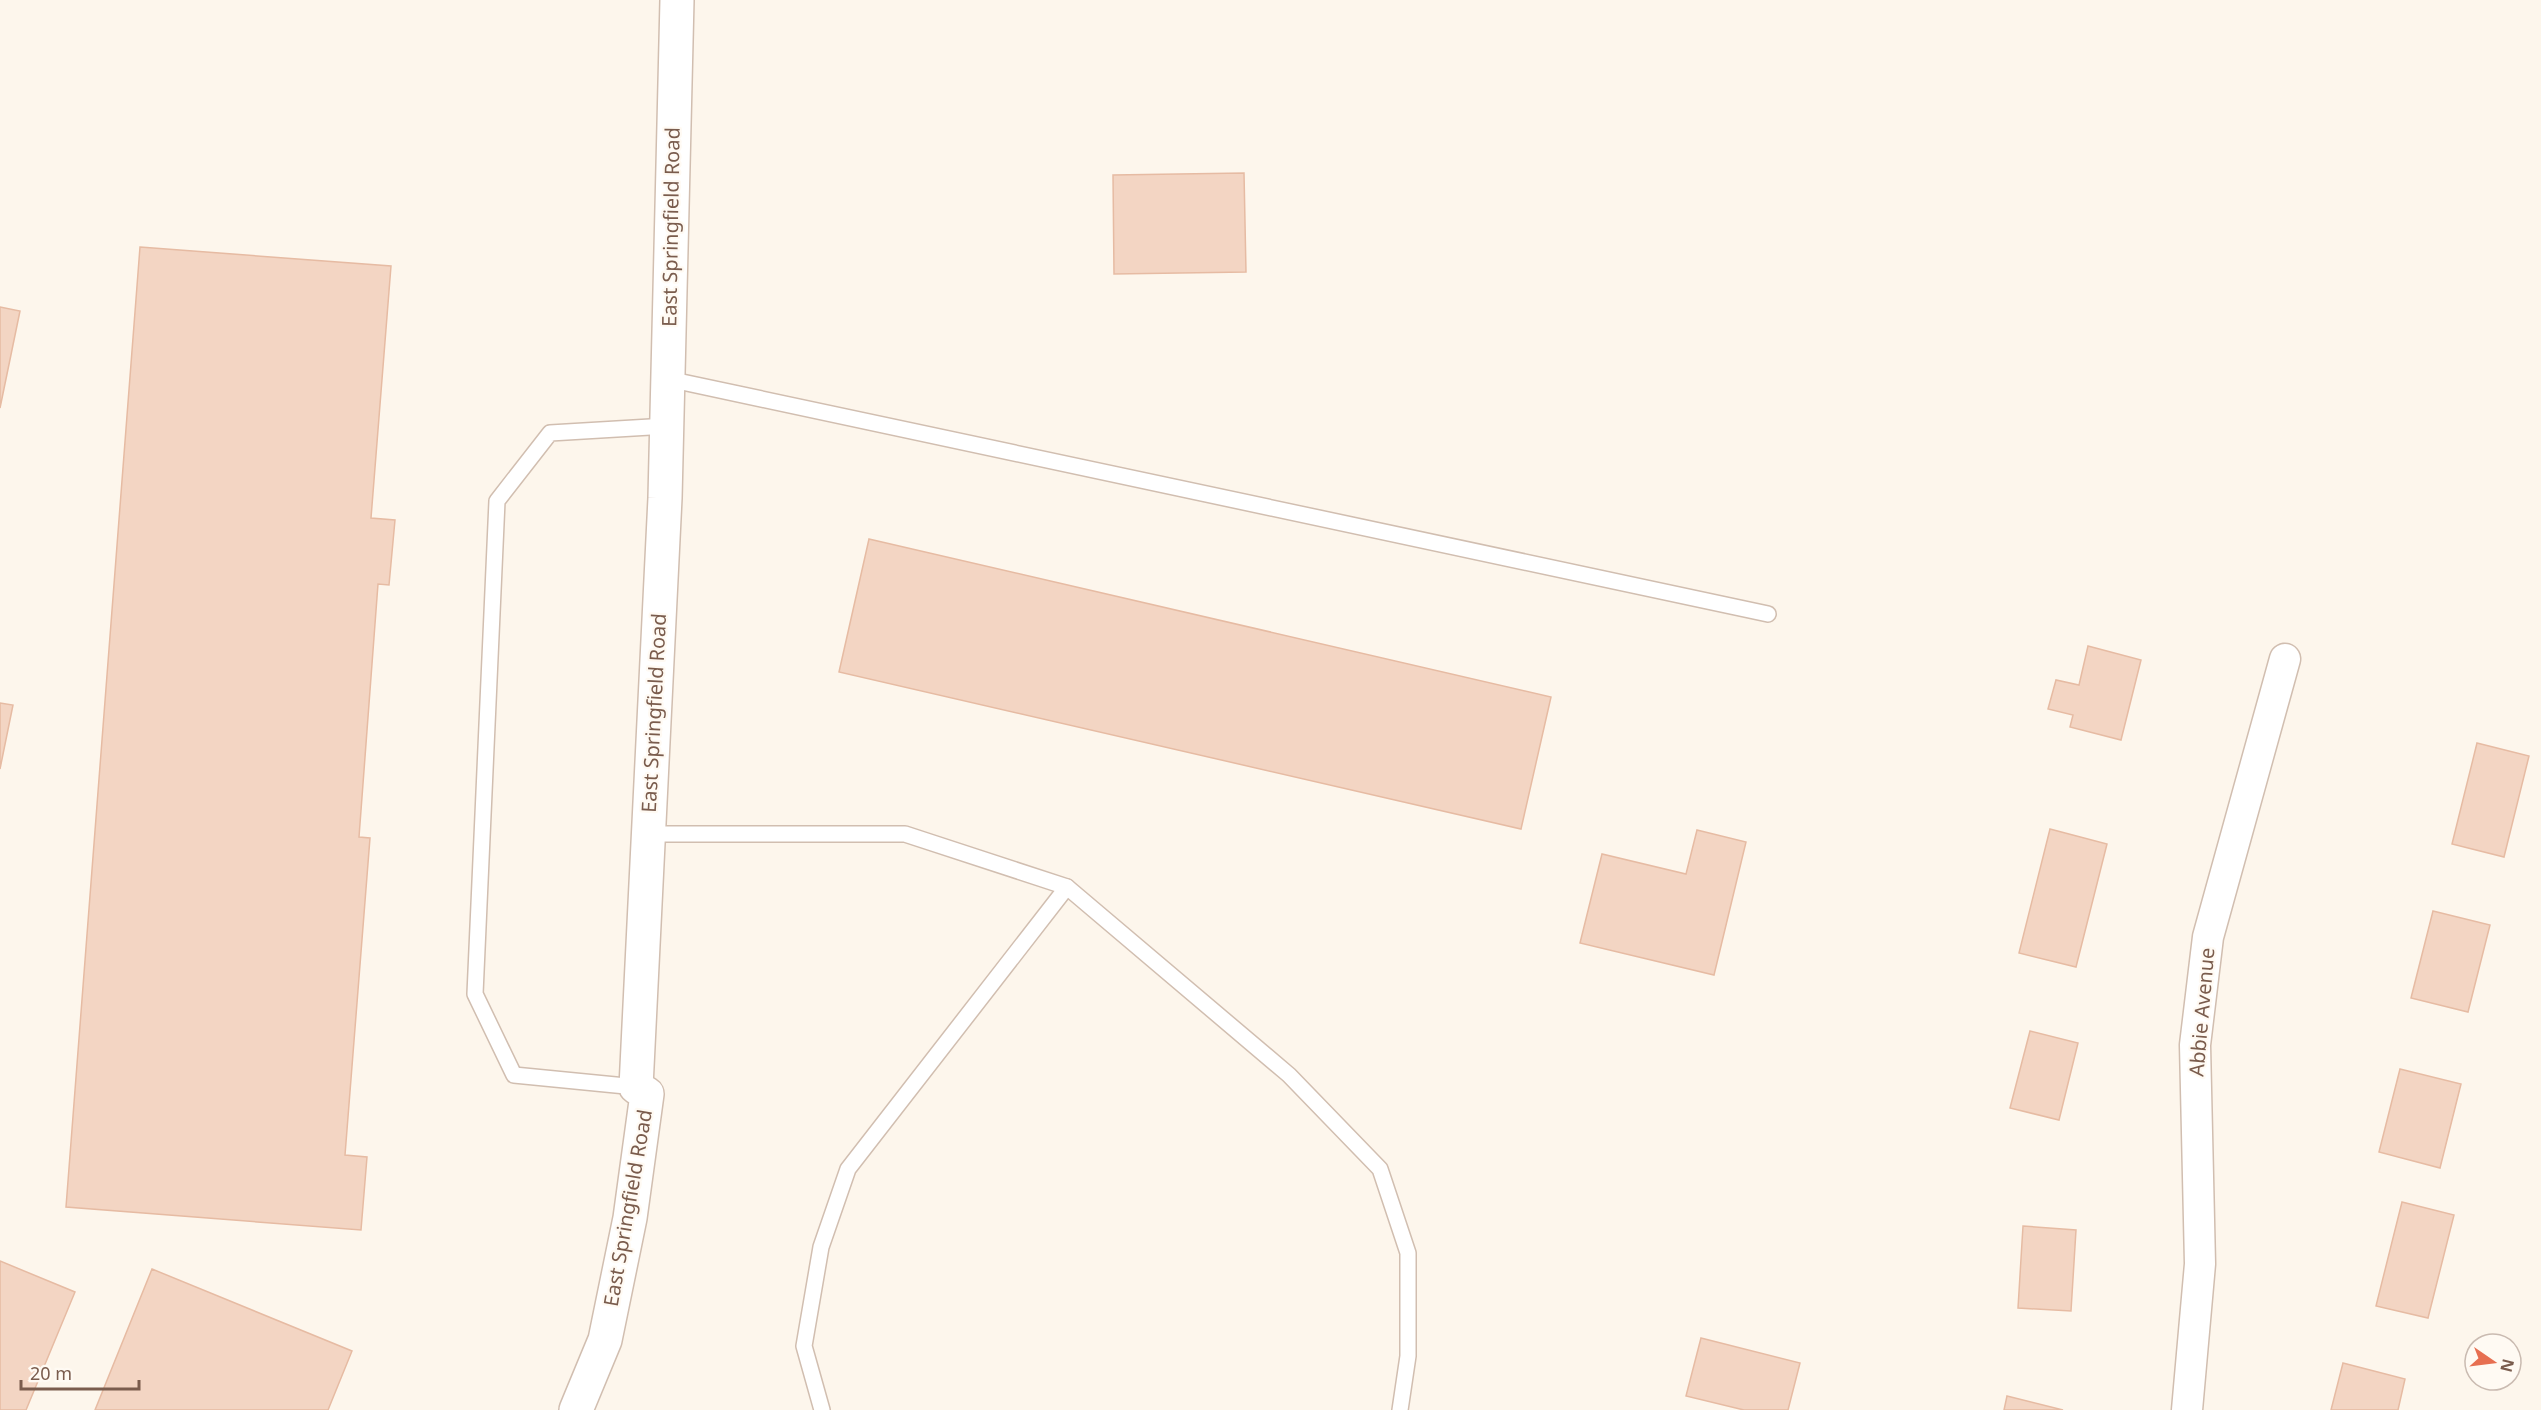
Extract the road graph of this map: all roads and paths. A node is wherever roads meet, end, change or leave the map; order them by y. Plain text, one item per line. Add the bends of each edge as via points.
1 (677, 0) edge
2 (668, 379) junction
3 (667, 426) junction
4 (1768, 615) dead end
5 (2284, 659) dead end
6 (648, 834) junction
7 (1067, 886) junction
8 (636, 1087) junction
9 (576, 1410) edge
10 (822, 1410) edge
11 (1400, 1410) edge
12 (2187, 1410) edge

1 - 2 street, East Springfield Road
2 - 3 street, East Springfield Road
2 - 4 lane
3 - 6 street, East Springfield Road
3 - 8 lane via 550,433 497,501 475,994 514,1075
5 - 12 street, Abbie Avenue via 2208,937 2195,1045 2200,1264
6 - 7 lane via 906,834
6 - 8 street, East Springfield Road
7 - 10 lane via 848,1169 821,1247 804,1346
7 - 11 lane via 1289,1075 1380,1169 1408,1253 1408,1356
8 - 9 street, East Springfield Road via 647,1094 630,1218 605,1340

